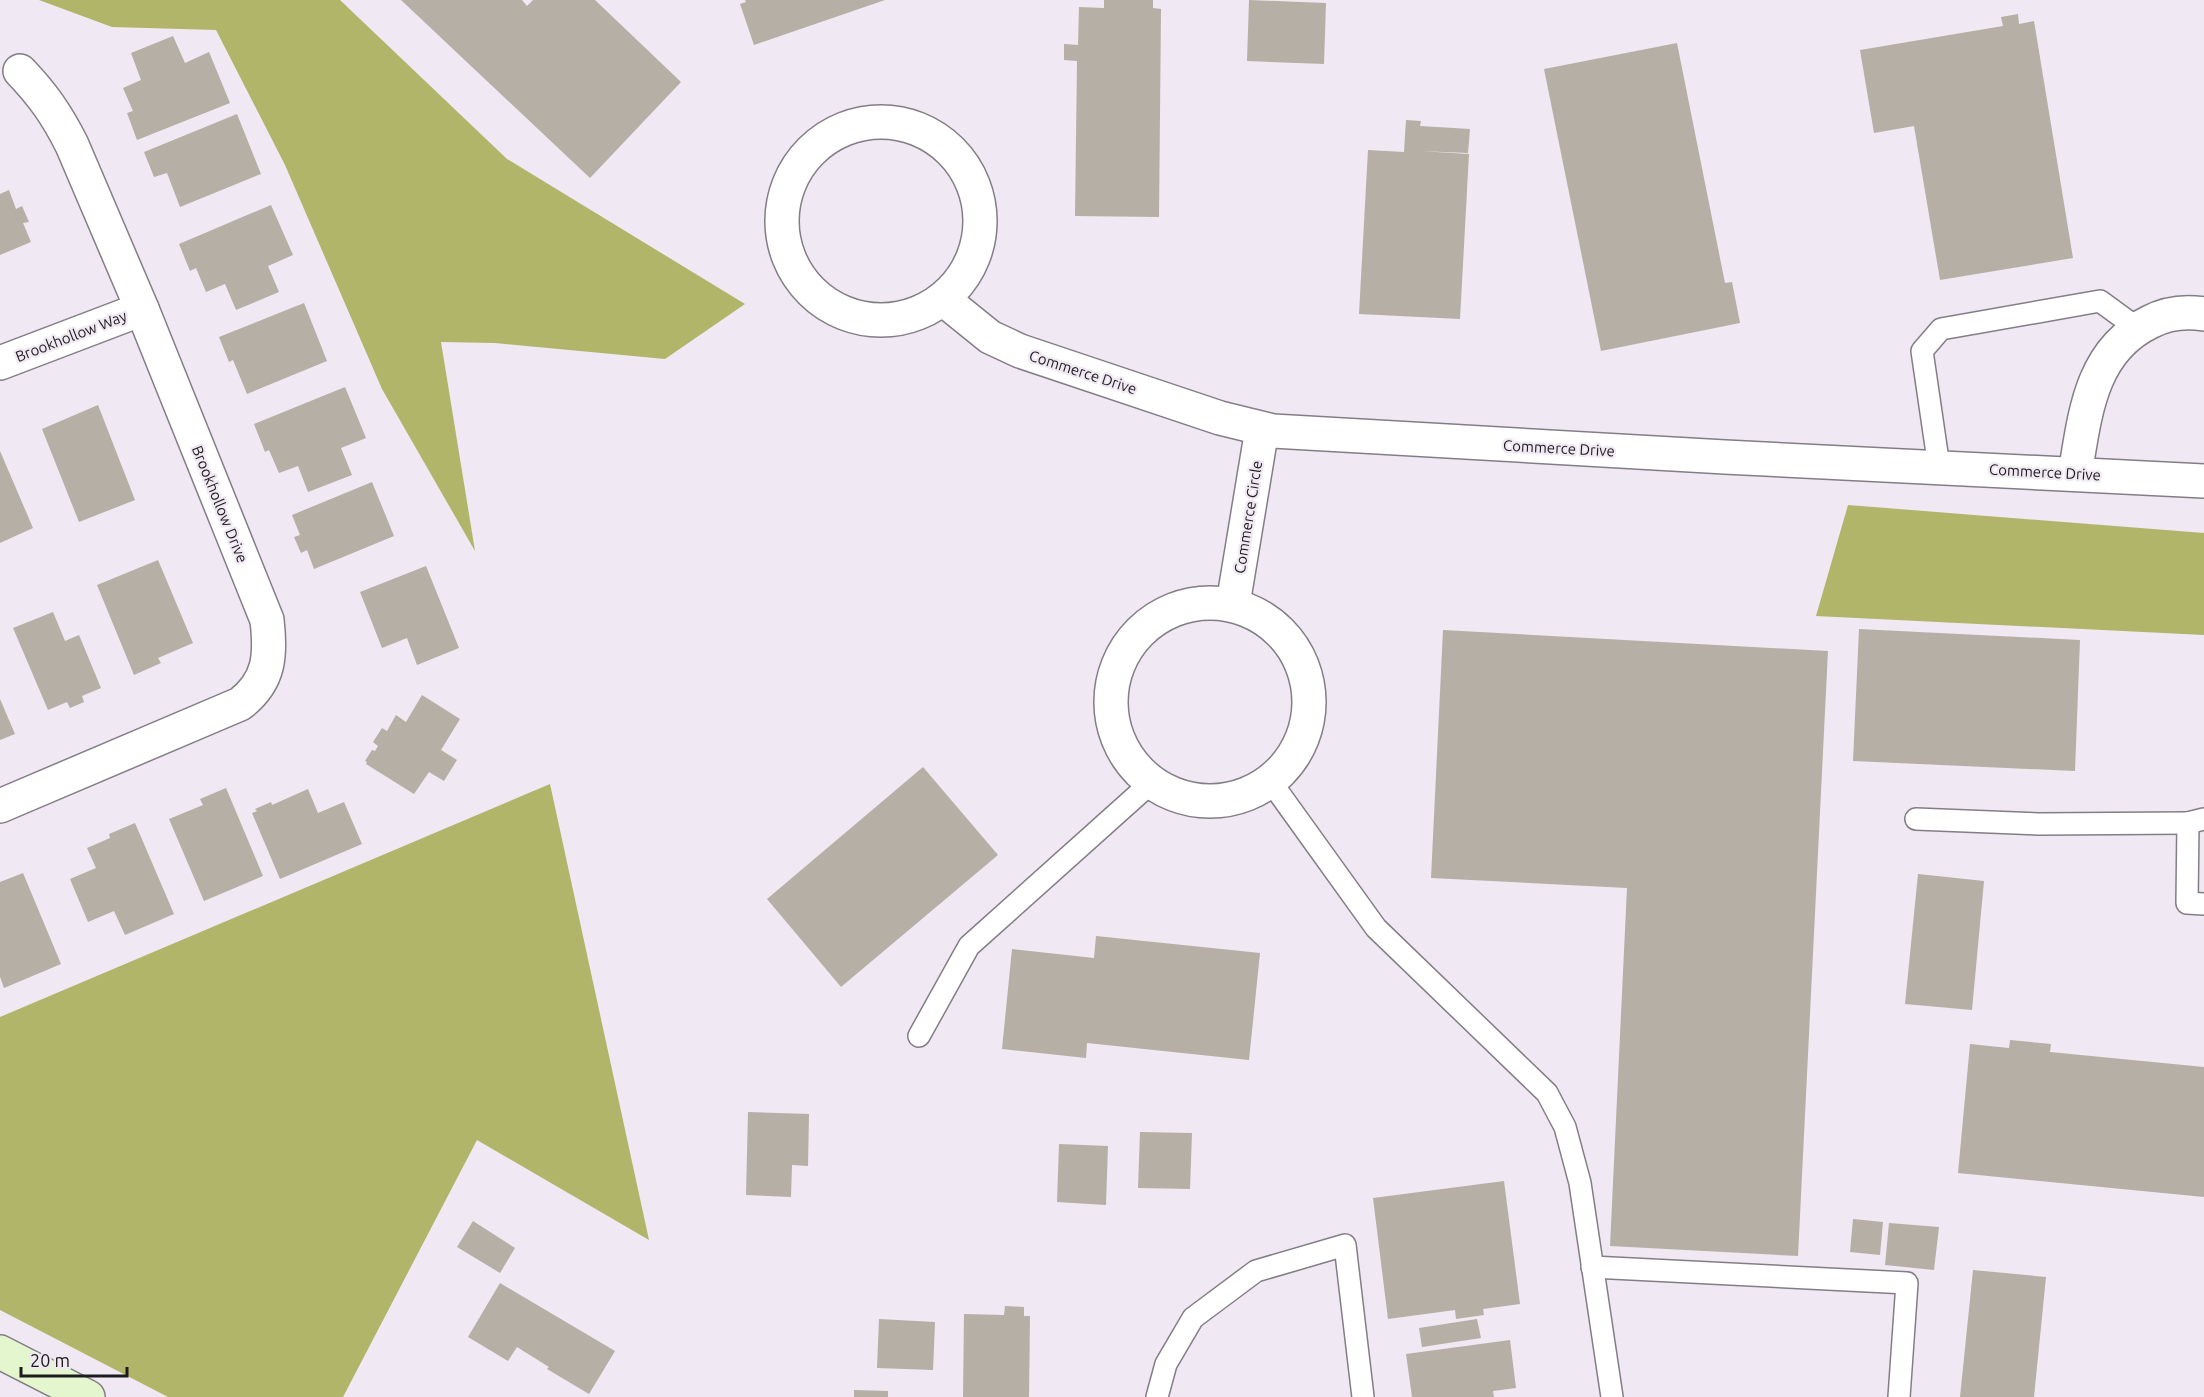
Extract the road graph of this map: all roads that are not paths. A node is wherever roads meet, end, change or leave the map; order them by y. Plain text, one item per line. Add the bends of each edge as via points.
1 (20, 71) dead end
2 (943, 299) junction
3 (142, 309) junction
4 (2204, 314) edge
5 (2137, 328) junction
6 (0, 363) edge
7 (1262, 429) junction
8 (1939, 467) junction
9 (2075, 474) junction
10 (2204, 481) edge
11 (1233, 604) junction
12 (1152, 782) junction
13 (1271, 782) junction
14 (0, 806) edge
15 (1916, 819) dead end
16 (2196, 821) edge
17 (2204, 904) edge
18 (919, 1036) dead end
19 (1592, 1267) junction
20 (0, 1352) edge
21 (88, 1397) edge
22 (1156, 1397) edge
23 (1363, 1397) edge
24 (1612, 1397) edge
25 (1899, 1397) edge

1 - 3 street, Brookhollow Drive via 45,97 59,119
2 - 2 street via 961,281 980,235 973,185 961,163 945,145 900,123 849,126 827,137 807,155 792,177 784,202 782,229 788,256 800,279 819,299 842,313 868,320 894,320 920,313
2 - 7 street, Commerce Drive via 990,337 1020,351
3 - 6 street, Brookhollow Way
3 - 14 street, Brookhollow Drive via 267,620 267,663 254,694 240,704
4 - 5 street via 2175,313
5 - 8 lane via 2100,301 1941,329 1922,351
5 - 9 street via 2106,359 2093,386
7 - 8 street, Commerce Drive
7 - 11 street, Commerce Circle
8 - 9 street, Commerce Drive
9 - 10 street, Commerce Drive
11 - 12 street via 1203,602 1165,614 1132,639 1120,657 1111,708 1117,733 1139,772
11 - 13 street via 1262,617 1281,632 1296,655 1304,678 1308,702 1305,727 1298,747
12 - 13 street via 1180,797 1206,802 1250,794
12 - 18 lane via 969,946
13 - 19 lane via 1376,928 1547,1093 1565,1127 1577,1172
15 - 16 lane via 2039,824
16 - 17 lane via 2187,903
19 - 24 lane
19 - 25 lane via 1906,1284
20 - 21 street
22 - 23 lane via 1166,1364 1193,1318 1257,1271 1345,1245

